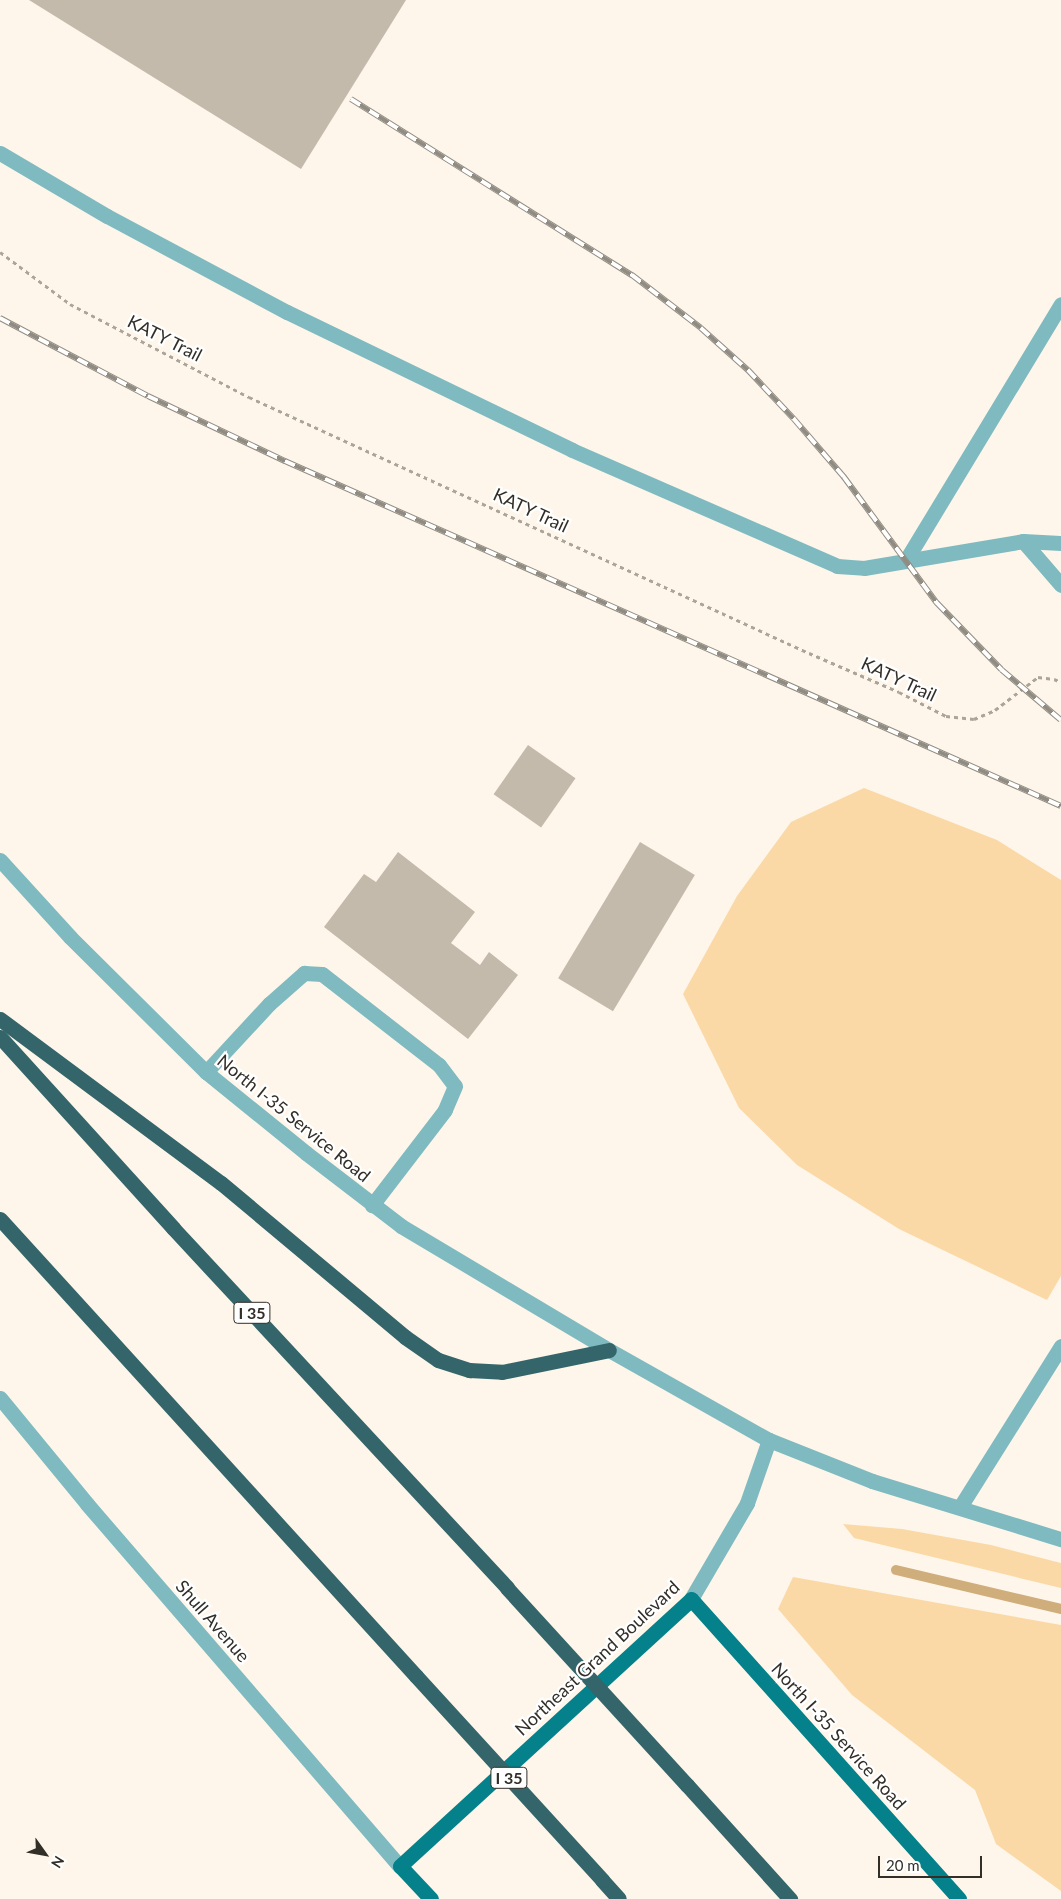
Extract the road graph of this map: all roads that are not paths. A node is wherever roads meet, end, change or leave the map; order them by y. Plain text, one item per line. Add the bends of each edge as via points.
1 (0, 153) edge
2 (1061, 304) edge
3 (1023, 541) junction
4 (1061, 543) edge
5 (906, 560) junction
6 (1061, 585) edge
7 (0, 860) edge
8 (0, 1019) edge
9 (0, 1037) edge
10 (206, 1072) junction
11 (372, 1205) junction
12 (0, 1220) edge
13 (1061, 1346) edge
14 (609, 1350) junction
15 (0, 1398) edge
16 (769, 1440) junction
17 (960, 1508) junction
18 (1061, 1539) edge
19 (691, 1598) junction
20 (400, 1866) junction
21 (431, 1899) edge
22 (619, 1899) edge
23 (790, 1899) edge
24 (959, 1899) edge

1 - 5 street via 107,216 287,312 572,450 837,566 864,568
2 - 5 street
3 - 4 street
3 - 5 street
3 - 6 street
7 - 10 street, North I-35 Service Road via 70,937
8 - 14 highway via 221,1183 438,1360 469,1370 502,1372
9 - 23 highway, I 35, bridge
10 - 11 street, North I-35 Service Road
10 - 11 street via 269,1004 304,973 322,974 440,1065 455,1086 445,1110
11 - 14 street, North I-35 Service Road
12 - 22 highway, I 35, bridge
13 - 17 street
14 - 16 street
15 - 20 street, Shull Avenue via 86,1504
16 - 17 street via 872,1481
16 - 19 street, Northeast Grand Boulevard via 747,1503
17 - 18 street
19 - 20 main road, Northeast Grand Boulevard
19 - 24 main road, North I-35 Service Road
20 - 21 main road

